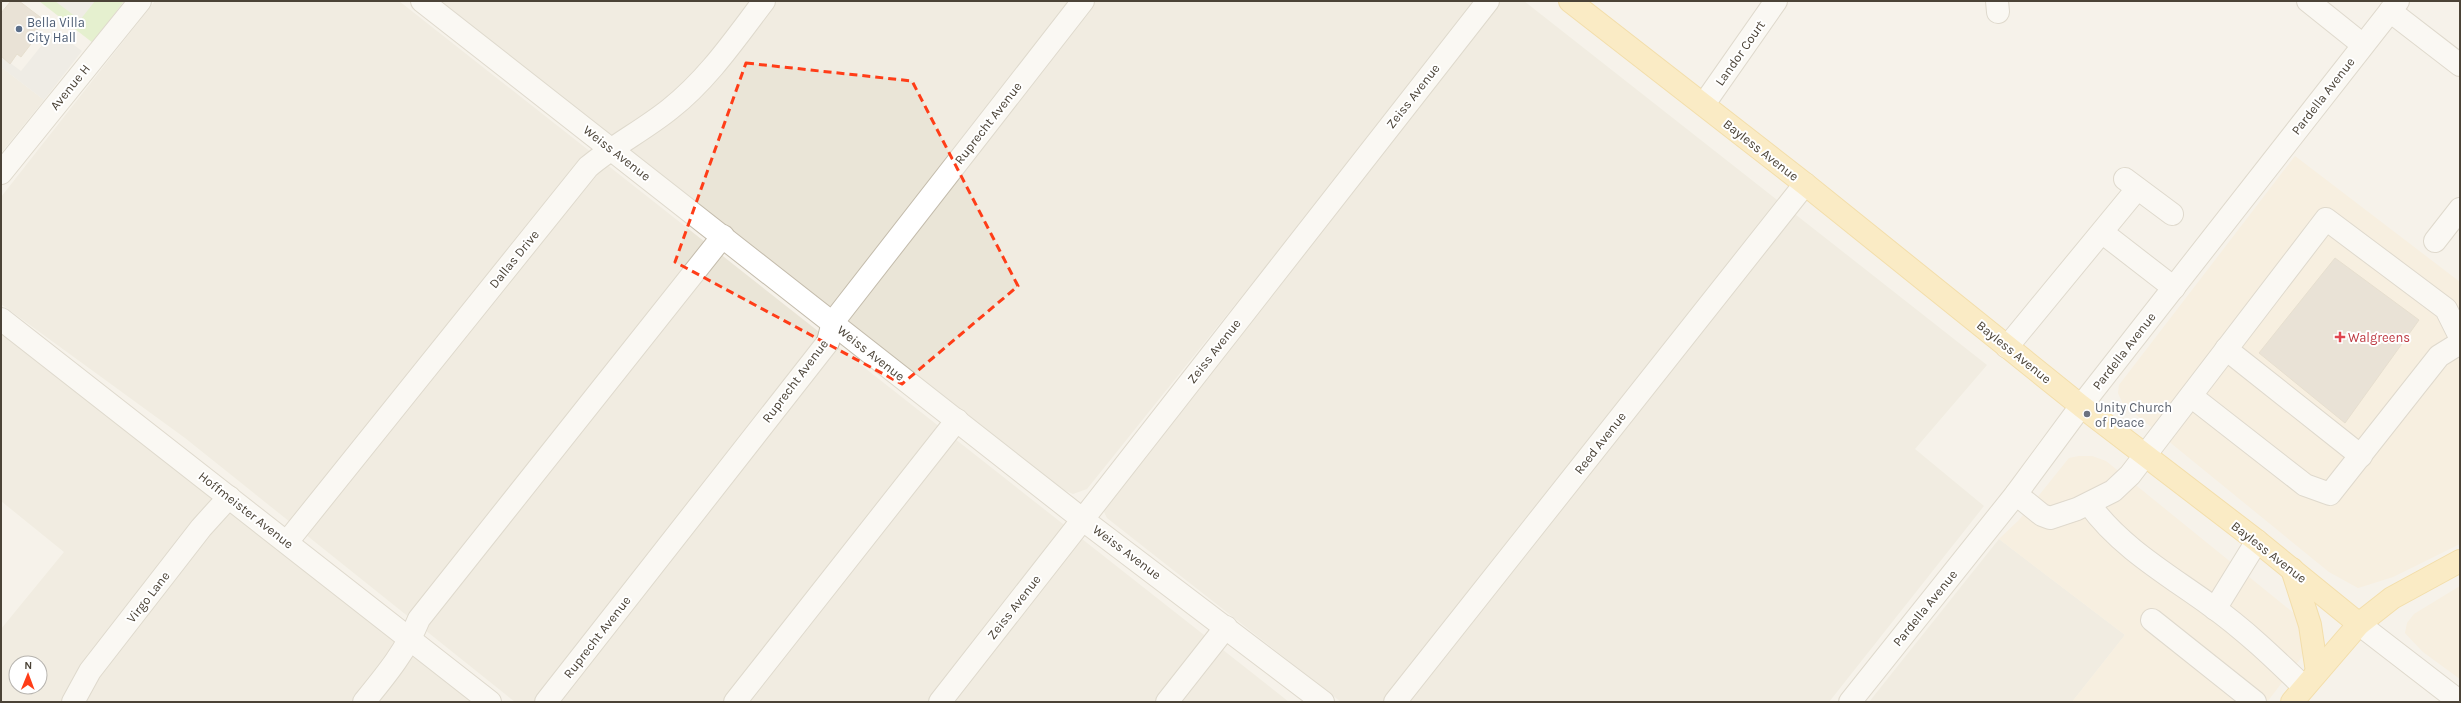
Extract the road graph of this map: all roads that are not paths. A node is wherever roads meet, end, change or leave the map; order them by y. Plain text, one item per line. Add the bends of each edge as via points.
1 (140, 1) edge
2 (764, 1) edge
3 (1083, 1) edge
4 (1488, 1) edge
5 (1570, 1) edge
6 (1776, 1) edge
7 (2308, 1) edge
8 (432, 4) edge
9 (2394, 6) edge
10 (2364, 45) junction
11 (2460, 66) edge
12 (1704, 104) junction
13 (610, 148) junction
14 (1, 173) edge
15 (1805, 184) junction
16 (2460, 209) edge
17 (2172, 214) dead end
18 (2103, 233) junction
19 (723, 236) junction
20 (2435, 241) dead end
21 (2174, 288) junction
22 (1, 319) edge
23 (833, 322) junction
24 (2460, 337) edge
25 (2460, 343) edge
26 (2007, 346) junction
27 (2226, 349) junction
28 (2191, 396) junction
29 (2081, 406) junction
30 (957, 420) junction
31 (2146, 455) junction
32 (2361, 456) junction
33 (2016, 494) junction
34 (229, 497) junction
35 (2089, 504) junction
36 (1082, 519) junction
37 (2257, 541) junction
38 (287, 542) junction
39 (2460, 561) edge
40 (2292, 569) junction
41 (2215, 609) junction
42 (2152, 620) dead end
43 (2359, 624) junction
44 (1226, 627) junction
45 (410, 640) junction
46 (2305, 687) edge
47 (2437, 695) edge
48 (73, 702) edge
49 (364, 702) edge
50 (490, 702) edge
51 (546, 702) edge
52 (735, 702) edge
53 (940, 702) edge
54 (1167, 702) edge
55 (1323, 702) edge
56 (1395, 702) edge
57 (1850, 702) edge
58 (2255, 702) edge
59 (2460, 702) edge

1 - 14 street, Avenue H
2 - 13 street, Dallas Drive via 705,78 670,109
3 - 23 street, Ruprecht Avenue
4 - 36 street, Zeiss Avenue
5 - 12 main road, Bayless Avenue
6 - 12 street, Landor Court
7 - 10 street
8 - 13 street, Weiss Avenue
9 - 10 street, Pardella Avenue
9 - 11 street
10 - 21 street, Pardella Avenue
12 - 15 main road, Bayless Avenue
13 - 19 street, Weiss Avenue
13 - 38 street, Dallas Drive via 588,167
15 - 26 main road, Bayless Avenue
15 - 56 street, Reed Avenue
16 - 20 street
17 - 18 street via 2131,184
18 - 21 street
18 - 26 street
19 - 23 street, Weiss Avenue
19 - 45 street via 419,619
21 - 29 street, Pardella Avenue
22 - 34 street, Hoffmeister Avenue
23 - 30 street, Weiss Avenue
23 - 51 street, Ruprecht Avenue via 828,342
24 - 27 street via 2446,310 2326,219
25 - 32 street via 2439,356
26 - 29 main road, Bayless Avenue
27 - 28 street
27 - 32 street
28 - 31 street
28 - 32 street via 2305,485 2330,494
29 - 31 main road, Bayless Avenue
29 - 33 street, Pardella Avenue
30 - 36 street, Weiss Avenue
30 - 52 street
31 - 35 street via 2113,491
31 - 37 main road, Bayless Avenue
33 - 35 street via 2042,515 2050,518
33 - 57 street, Pardella Avenue
34 - 38 street, Hoffmeister Avenue
34 - 48 street, Virgo Lane via 90,671
35 - 41 street via 2100,520 2126,544
36 - 44 street, Weiss Avenue
36 - 53 street, Zeiss Avenue
37 - 40 main road, Bayless Avenue
37 - 41 street
38 - 45 street, Hoffmeister Avenue
39 - 43 main road via 2392,598
40 - 43 main road, Bayless Avenue
40 - 46 main road via 2310,625
41 - 46 street via 2245,631
42 - 58 street
43 - 46 main road
43 - 47 street, Bayless Avenue
44 - 54 street
44 - 55 street, Weiss Avenue
45 - 49 street via 394,665
45 - 50 street, Hoffmeister Avenue
47 - 59 street, Bayless Avenue

